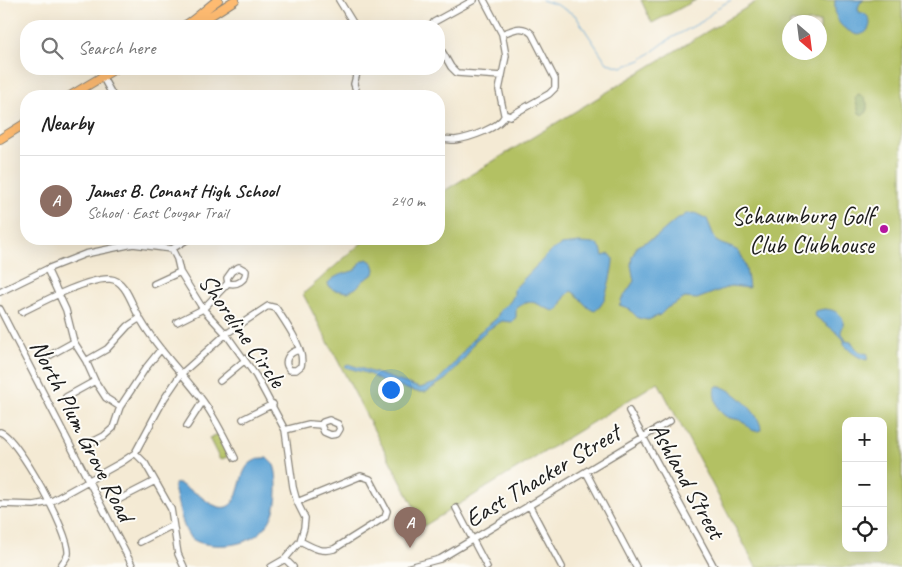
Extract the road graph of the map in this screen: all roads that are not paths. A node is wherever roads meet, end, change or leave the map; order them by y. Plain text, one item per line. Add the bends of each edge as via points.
1 (218, 0) edge
2 (235, 0) edge
3 (339, 0) edge
4 (474, 0) edge
5 (484, 0) edge
6 (194, 20) edge
7 (198, 20) edge
8 (351, 20) edge
9 (438, 20) edge
10 (502, 34) junction
11 (445, 56) edge
12 (356, 75) edge
13 (102, 76) joint
14 (502, 76) junction
15 (80, 90) edge
16 (110, 90) edge
17 (356, 90) edge
18 (504, 114) junction
19 (20, 127) edge
20 (0, 139) edge
21 (445, 139) edge
22 (122, 245) edge
23 (150, 245) edge
24 (178, 245) edge
25 (172, 249) junction
26 (47, 269) junction
27 (180, 272) junction
28 (228, 283) dead end
29 (154, 284) dead end
30 (0, 292) edge
31 (59, 294) junction
32 (0, 309) edge
33 (203, 309) junction
34 (22, 312) dead end
35 (140, 318) junction
36 (177, 322) dead end
37 (226, 334) junction
38 (74, 342) junction
39 (161, 349) junction
40 (299, 350) dead end
41 (45, 358) dead end
42 (86, 361) junction
43 (244, 361) junction
44 (181, 374) junction
45 (95, 381) junction
46 (220, 381) dead end
47 (66, 397) dead end
48 (203, 401) junction
49 (272, 404) junction
50 (120, 407) junction
51 (629, 411) dead end
52 (243, 419) dead end
53 (670, 421) dead end
54 (321, 425) dead end
55 (187, 426) dead end
56 (286, 430) junction
57 (0, 432) edge
58 (643, 436) junction
59 (88, 444) dead end
60 (136, 452) junction
61 (235, 458) dead end
62 (586, 472) junction
63 (89, 480) junction
64 (155, 481) junction
65 (118, 500) dead end
66 (50, 502) junction
67 (297, 502) junction
68 (0, 504) edge
69 (529, 505) junction
70 (456, 508) dead end
71 (173, 525) junction
72 (473, 540) junction
73 (300, 541) junction
74 (140, 542) dead end
75 (285, 558) junction
76 (60, 567) edge
77 (133, 567) edge
78 (184, 567) edge
79 (271, 567) edge
80 (292, 567) edge
81 (410, 567) edge
82 (487, 567) edge
83 (562, 567) edge
84 (636, 567) edge
85 (714, 567) edge

1 - 6 main road
2 - 7 main road
3 - 8 street
4 - 9 street
5 - 10 street
10 - 14 street via 506,56
10 - 18 street via 527,29 555,79 555,88 549,94 510,116
11 - 14 street via 456,73
12 - 17 street
13 - 15 main road
13 - 16 street
14 - 18 street via 499,90
18 - 21 street via 503,120 485,131 469,137
19 - 20 main road
22 - 26 street via 85,254
23 - 25 street
24 - 25 street
25 - 27 street, Shoreline Circle
26 - 30 street
26 - 31 street
27 - 29 street
27 - 33 street, Shoreline Circle
28 - 33 street
31 - 34 street
31 - 35 street via 86,284 110,279 117,281
31 - 38 street
32 - 63 street, North Plum Grove Road
33 - 36 street
33 - 37 street, Shoreline Circle
35 - 39 street
35 - 42 street via 107,349
37 - 40 street via 268,306 276,308
37 - 43 street, Shoreline Circle
37 - 44 street
38 - 41 street
38 - 42 street
39 - 44 street
39 - 50 street
42 - 45 street
43 - 46 street
43 - 49 street, Shoreline Circle
44 - 48 street
44 - 60 street
45 - 47 street
45 - 50 street via 106,398
48 - 55 street
48 - 61 street
49 - 52 street
49 - 56 street, Shoreline Circle
50 - 59 street via 113,428
51 - 58 street, Ashland Street
53 - 58 street, East Thacker Street
54 - 56 street via 309,424
56 - 67 street, Shoreline Circle
57 - 66 street via 8,435 16,445
58 - 62 street, East Thacker Street
58 - 85 street, Ashland Street
60 - 63 street
60 - 64 street
62 - 69 street, East Thacker Street
62 - 84 street
63 - 66 street
63 - 77 street, North Plum Grove Road
64 - 65 street
64 - 71 street via 170,509
66 - 68 street
66 - 76 street via 66,539 68,553
67 - 73 street, Shoreline Circle via 305,518
67 - 73 street via 361,476 370,479 387,511 385,517 327,551
69 - 72 street, East Thacker Street
69 - 83 street
70 - 72 street
71 - 74 street
71 - 78 street via 178,554
72 - 81 street, East Thacker Street via 440,559
72 - 82 street
73 - 75 street
75 - 79 street
75 - 80 street

